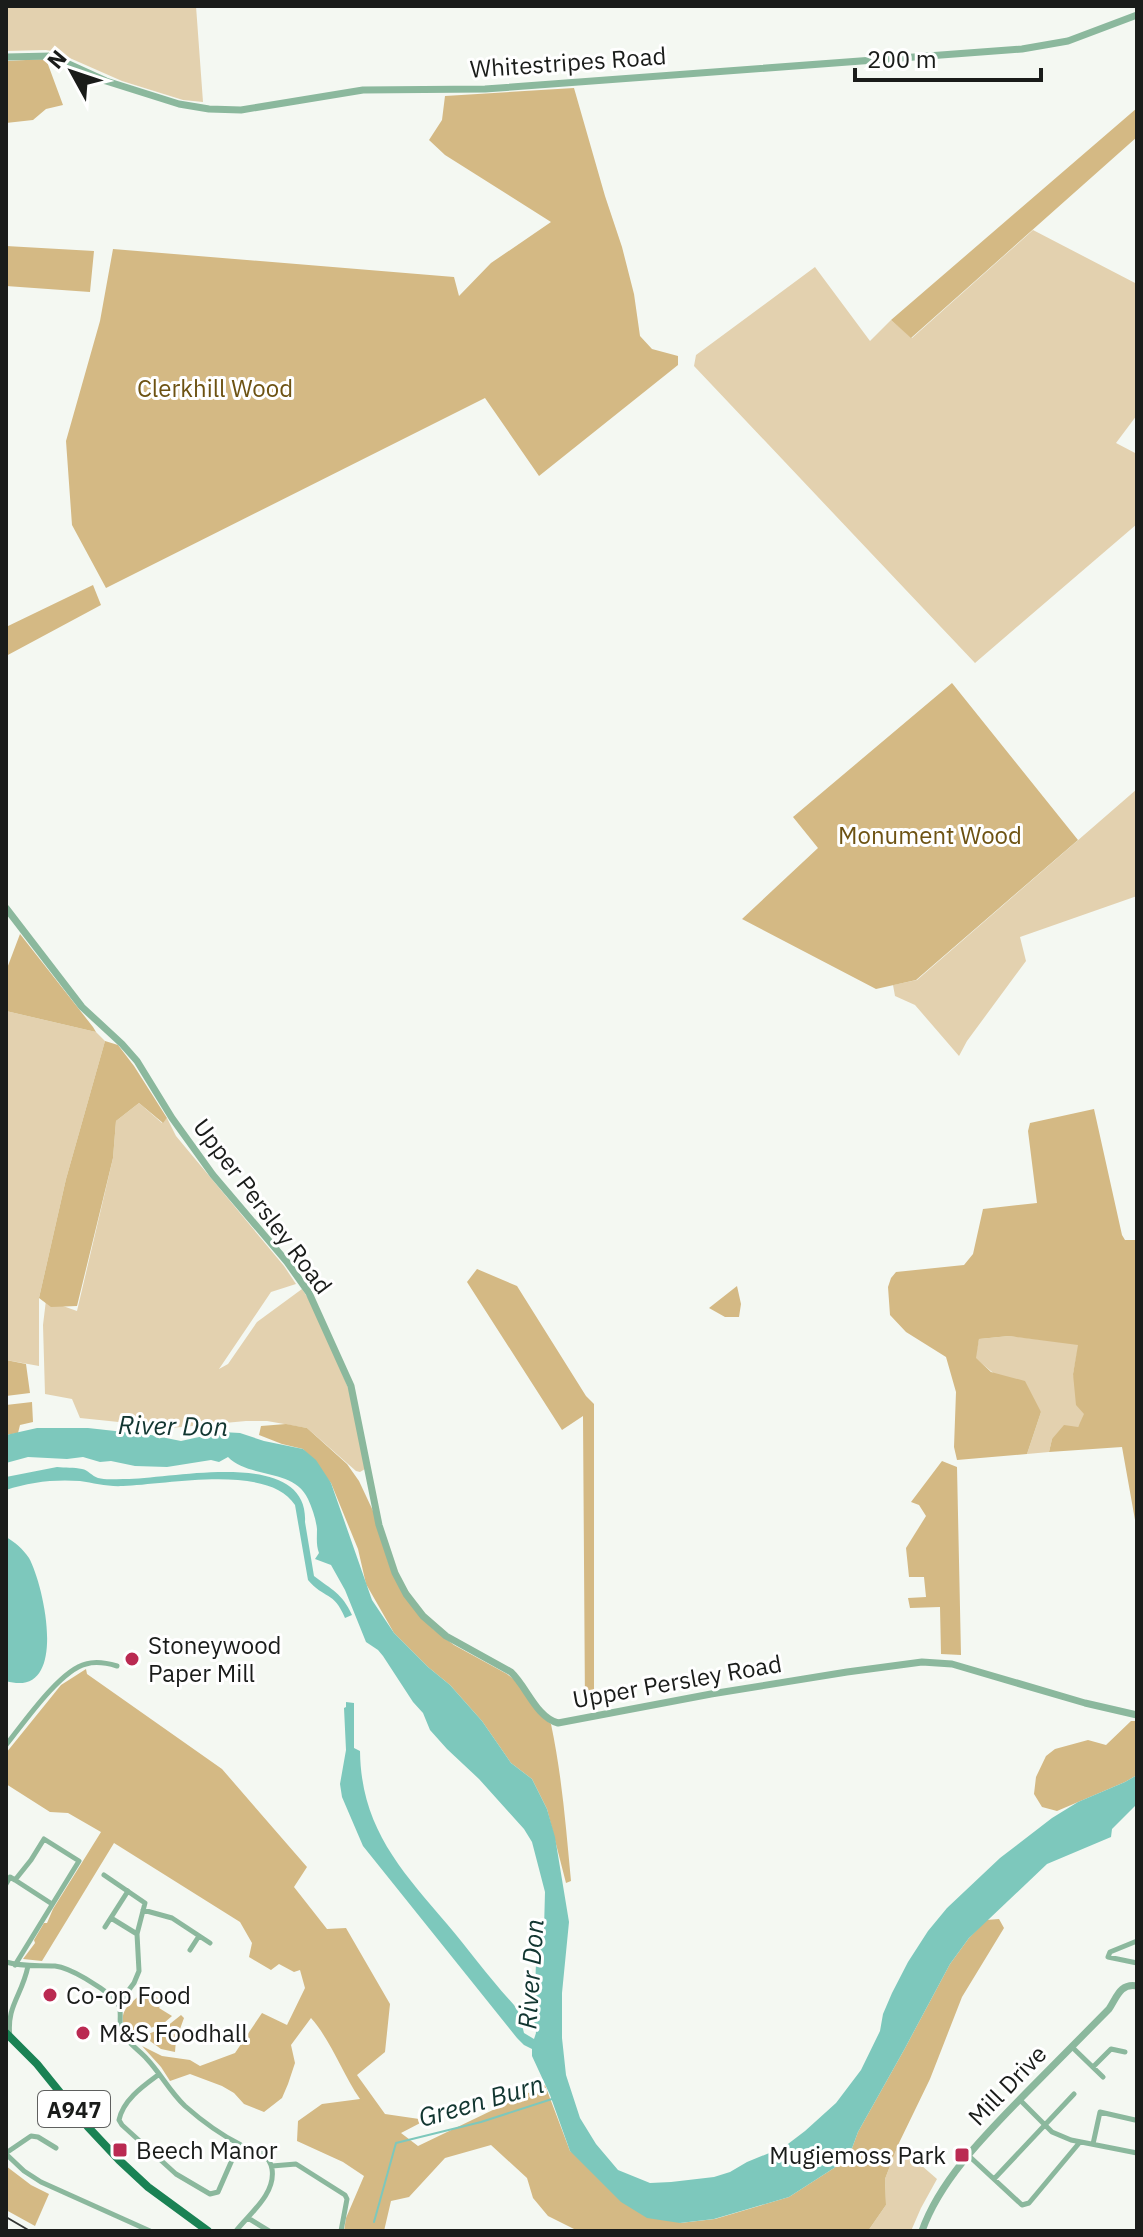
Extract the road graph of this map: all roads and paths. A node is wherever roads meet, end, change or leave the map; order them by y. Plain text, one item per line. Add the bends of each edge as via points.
1 (1137, 15) edge
2 (6, 57) edge
3 (6, 908) edge
4 (117, 1666) dead end
5 (1137, 1715) edge
6 (6, 1745) edge
7 (104, 1875) dead end
8 (15, 1880) junction
9 (6, 1884) edge
10 (128, 1891) junction
11 (52, 1904) junction
12 (143, 1910) junction
13 (111, 1918) junction
14 (105, 1927) dead end
15 (137, 1934) junction
16 (199, 1936) junction
17 (1137, 1941) edge
18 (210, 1943) dead end
19 (190, 1950) dead end
20 (6, 1962) edge
21 (1137, 1963) edge
22 (15, 1965) junction
23 (28, 1966) junction
24 (1137, 1986) edge
25 (119, 2003) junction
26 (8, 2011) edge
27 (8, 2035) edge
28 (1072, 2047) junction
29 (1125, 2052) dead end
30 (1093, 2067) junction
31 (158, 2075) junction
32 (1103, 2077) dead end
33 (1074, 2094) dead end
34 (1020, 2100) junction
35 (1135, 2120) edge
36 (1044, 2124) junction
37 (1080, 2142) junction
38 (239, 2144) junction
39 (1093, 2144) junction
40 (56, 2148) dead end
41 (6, 2153) edge
42 (1137, 2153) edge
43 (969, 2156) junction
44 (272, 2166) junction
45 (994, 2179) junction
46 (248, 2218) junction
47 (150, 2231) edge
48 (208, 2231) edge
49 (236, 2231) edge
50 (269, 2231) edge
51 (341, 2231) edge
52 (922, 2231) edge

1 - 2 street, Whitestripes Road via 1068,41 1022,49 485,89 363,90 241,110 179,104 106,81 51,56
3 - 5 street, Upper Persley Road via 82,1007 137,1061 213,1175 309,1293 351,1386 382,1537 406,1594 446,1636 519,1679 551,1721 922,1662 952,1664
4 - 6 street via 97,1662 76,1668 56,1684
7 - 10 street
8 - 9 street via 10,1877
8 - 11 street
8 - 11 street via 44,1839 79,1861
10 - 12 street via 145,1903
10 - 13 street
11 - 22 street
12 - 15 street
12 - 16 street via 172,1918
13 - 14 street
13 - 15 street
15 - 25 street via 139,1971
16 - 18 street
16 - 19 street
17 - 21 street via 1108,1957
20 - 22 street
22 - 23 street
23 - 25 street via 73,1972
23 - 26 street
24 - 28 street, Mill Drive via 1121,1989
25 - 31 street via 123,2035
26 - 27 street
27 - 48 main road, A947 via 126,2168
28 - 30 street
28 - 34 street, Mill Drive
29 - 30 street via 1111,2049
30 - 32 street
31 - 38 street via 196,2115
31 - 38 street via 130,2100 119,2120 176,2174 215,2194
33 - 36 street
34 - 36 street
34 - 43 street, Mill Drive
35 - 39 street via 1100,2112
36 - 37 street
36 - 45 street
37 - 39 street
37 - 45 street via 1029,2203 1022,2205
38 - 44 street via 260,2152
39 - 42 street
40 - 41 street via 31,2136
41 - 47 street via 41,2182
43 - 45 street
43 - 52 street, Mill Drive via 937,2196
44 - 46 street via 267,2191
44 - 51 street via 296,2164 345,2195
46 - 49 street
46 - 50 street

